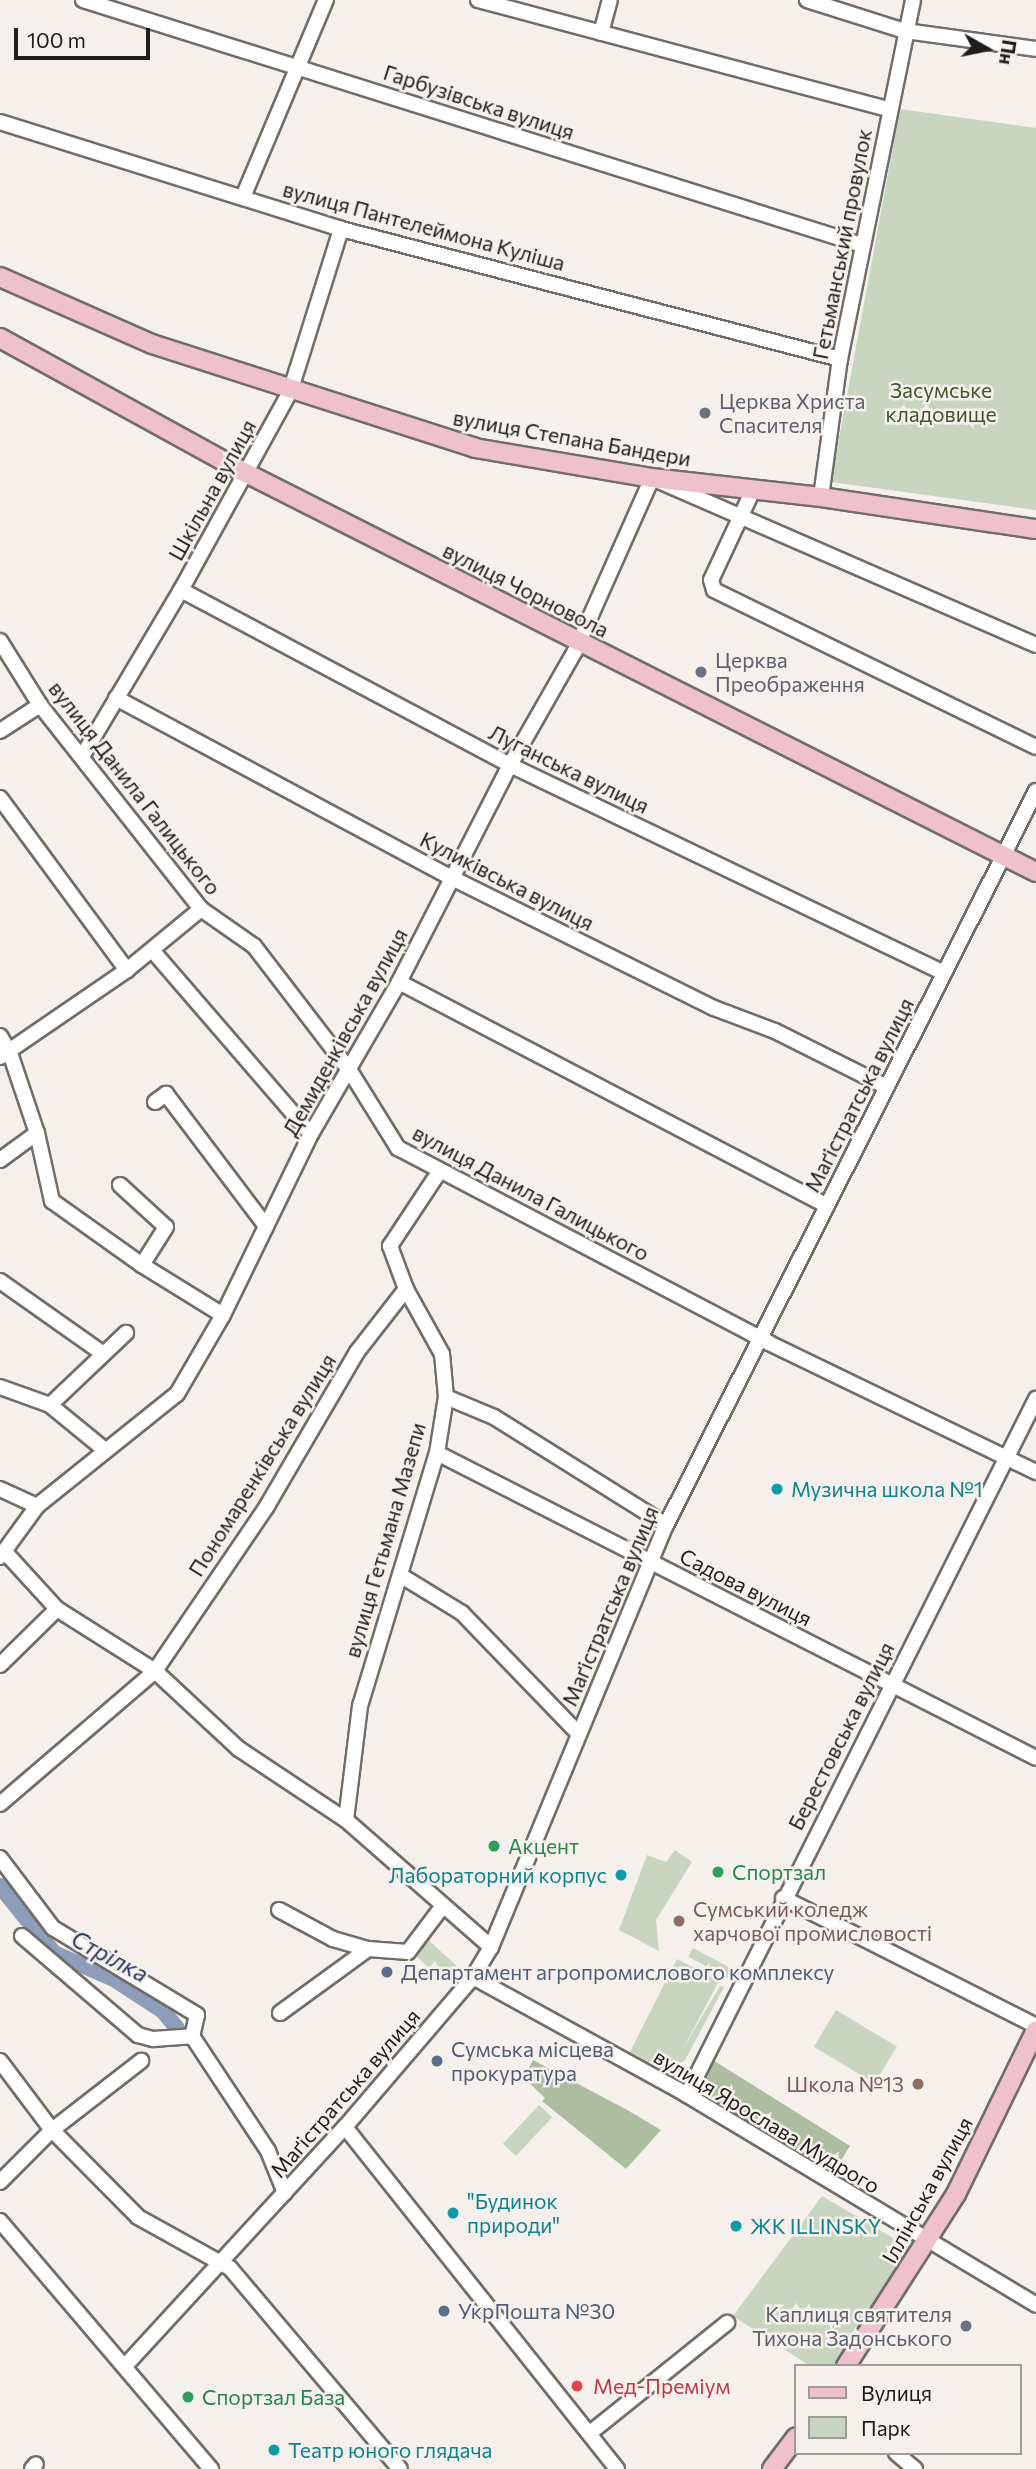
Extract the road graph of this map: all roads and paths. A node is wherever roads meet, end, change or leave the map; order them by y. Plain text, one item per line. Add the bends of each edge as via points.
1 (83, 0) edge
2 (326, 0) edge
3 (478, 0) edge
4 (610, 0) edge
5 (807, 0) edge
6 (913, 0) edge
7 (905, 31) junction
8 (601, 33) junction
9 (1036, 49) edge
10 (299, 67) junction
11 (890, 110) junction
12 (0, 122) edge
13 (243, 197) junction
14 (341, 229) junction
15 (862, 245) junction
16 (0, 277) edge
17 (0, 338) edge
18 (840, 359) junction
19 (290, 392) junction
20 (247, 473) junction
21 (652, 478) junction
22 (752, 490) junction
23 (821, 497) junction
24 (737, 518) junction
25 (1036, 529) edge
26 (181, 590) junction
27 (0, 641) edge
28 (579, 643) junction
29 (1036, 645) edge
30 (116, 698) junction
31 (40, 705) junction
32 (0, 731) edge
33 (1036, 747) edge
34 (83, 755) junction
35 (510, 765) junction
36 (1036, 791) edge
37 (0, 798) edge
38 (1003, 856) junction
39 (1036, 872) edge
40 (452, 878) junction
41 (201, 909) junction
42 (152, 950) junction
43 (127, 970) junction
44 (944, 973) junction
45 (399, 982) junction
46 (0, 1036) edge
47 (5, 1055) edge
48 (350, 1071) junction
49 (887, 1087) junction
50 (155, 1102) dead end
51 (37, 1133) junction
52 (312, 1134) junction
53 (0, 1160) edge
54 (439, 1172) junction
55 (120, 1185) dead end
56 (827, 1206) junction
57 (266, 1226) junction
58 (142, 1265) junction
59 (0, 1281) edge
60 (406, 1289) junction
61 (223, 1315) junction
62 (126, 1333) dead end
63 (762, 1339) junction
64 (102, 1353) junction
65 (0, 1387) edge
66 (446, 1397) junction
67 (1036, 1399) edge
68 (50, 1405) junction
69 (105, 1450) junction
70 (437, 1453) junction
71 (1009, 1459) junction
72 (1036, 1472) edge
73 (0, 1489) edge
74 (37, 1506) junction
75 (666, 1525) junction
76 (3, 1555) edge
77 (650, 1562) junction
78 (400, 1575) junction
79 (57, 1609) junction
80 (0, 1665) edge
81 (155, 1671) junction
82 (891, 1684) junction
83 (578, 1733) junction
84 (1036, 1758) edge
85 (0, 1804) edge
86 (346, 1820) junction
87 (0, 1858) edge
88 (783, 1898) junction
89 (442, 1907) junction
90 (279, 1910) dead end
91 (22, 1936) dead end
92 (491, 1947) junction
93 (368, 1949) junction
94 (473, 1977) junction
95 (281, 2013) dead end
96 (1036, 2028) edge
97 (192, 2036) junction
98 (0, 2061) edge
99 (141, 2062) dead end
100 (687, 2095) junction
101 (345, 2127) junction
102 (52, 2130) junction
103 (0, 2182) edge
104 (285, 2193) junction
105 (0, 2221) edge
106 (928, 2242) junction
107 (224, 2262) junction
108 (1036, 2305) edge
109 (727, 2323) dead end
110 (847, 2364) edge
111 (124, 2366) junction
112 (590, 2433) junction
113 (794, 2440) edge
114 (898, 2455) edge
115 (211, 2469) edge
116 (400, 2469) edge
117 (617, 2469) edge
118 (772, 2469) edge
119 (915, 2469) edge

1 - 10 street, Гарбузівська вулиця
2 - 10 street
3 - 8 street
4 - 8 street
5 - 7 street
6 - 7 street, Гетьманський провулок
7 - 9 street
7 - 11 street, Гетьманський провулок
8 - 11 street
10 - 13 street
10 - 15 street, Гарбузівська вулиця
11 - 15 street, Гетьманський провулок
12 - 13 street, вулиця Пантелеймона Куліша
13 - 14 street, вулиця Пантелеймона Куліша
14 - 18 street, вулиця Пантелеймона Куліша
14 - 19 street, Шкільна вулиця
15 - 18 street, Гетьманський провулок
16 - 19 main road, вулиця Степана Бандери via 152,344
17 - 20 main road, вулиця Чорновола
18 - 23 street, Гетьманський провулок
19 - 20 street, Шкільна вулиця
19 - 21 main road, вулиця Степана Бандери via 475,449
20 - 26 street, Шкільна вулиця
20 - 28 main road, вулиця Чорновола
21 - 22 main road, вулиця Степана Бандери
21 - 24 street
21 - 28 street, Демиденківська вулиця
22 - 23 main road, вулиця Степана Бандери
22 - 24 street
23 - 25 main road, вулиця Степана Бандери
24 - 29 street
24 - 33 street via 711,580 713,590
26 - 30 street, Шкільна вулиця
26 - 35 street, Луганська вулиця
27 - 31 street, вулиця Данила Галицького
28 - 35 street, Демиденківська вулиця
28 - 38 main road, вулиця Чорновола
30 - 34 street, Шкільна вулиця
30 - 40 street, Куликівська вулиця
31 - 32 street
31 - 34 street, вулиця Данила Галицького
34 - 41 street, вулиця Данила Галицького
35 - 40 street, Демиденківська вулиця
35 - 44 street, Луганська вулиця
36 - 38 street, Маґістратська вулиця
37 - 43 street
38 - 39 main road, вулиця Чорновола
38 - 44 street, Маґістратська вулиця
40 - 45 street, Демиденківська вулиця
40 - 49 street, Куликівська вулиця via 713,1008 775,1031
41 - 42 street
41 - 48 street, вулиця Данила Галицького via 254,946
42 - 43 street
42 - 52 street
43 - 47 street
44 - 49 street, Маґістратська вулиця
45 - 48 street, Демиденківська вулиця
45 - 56 street
46 - 47 street
47 - 51 street
48 - 52 street, Демиденківська вулиця
48 - 54 street, вулиця Данила Галицького via 398,1147
49 - 56 street, Маґістратська вулиця
50 - 57 street via 166,1094
51 - 53 street
51 - 58 street via 52,1201
52 - 57 street, Демиденківська вулиця
54 - 60 street, вулиця Гетьмана Мазепи via 390,1246
54 - 63 street, вулиця Данила Галицького
55 - 58 street via 166,1227
56 - 63 street, Маґістратська вулиця
57 - 61 street, Демиденківська вулиця
58 - 61 street
59 - 64 street
60 - 66 street, вулиця Гетьмана Мазепи via 442,1354
60 - 81 street, Пономаренківська вулиця via 357,1352 267,1506
61 - 69 street, Демиденківська вулиця via 177,1394
62 - 64 street
63 - 71 street, вулиця Данила Галицького
63 - 75 street, Маґістратська вулиця
64 - 68 street
65 - 68 street
66 - 70 street, вулиця Гетьмана Мазепи
66 - 75 street via 494,1417
67 - 71 street, Берестовська вулиця
68 - 69 street
69 - 74 street, Демиденківська вулиця
70 - 77 street, Садова вулиця
70 - 78 street, вулиця Гетьмана Мазепи
71 - 72 street, вулиця Данила Галицького
71 - 82 street, Берестовська вулиця
73 - 74 street
74 - 76 street, Демиденківська вулиця
75 - 77 street, Маґістратська вулиця
76 - 79 street
77 - 82 street, Садова вулиця
77 - 83 street, Маґістратська вулиця
78 - 83 street via 463,1613
78 - 86 street, вулиця Гетьмана Мазепи via 360,1706
79 - 80 street
79 - 81 street
81 - 85 street, Пономаренківська вулиця
81 - 86 street via 239,1749
82 - 84 street, Садова вулиця
82 - 88 street, Берестовська вулиця
83 - 92 street, Маґістратська вулиця
86 - 89 street
87 - 97 street via 53,1928 197,2015
88 - 96 street
88 - 100 street, Берестовська вулиця
89 - 92 street
89 - 93 street via 408,1952
90 - 93 street via 333,1939
91 - 97 street via 138,2035 153,2039
92 - 94 street, Маґістратська вулиця
93 - 95 street
94 - 100 street, вулиця Ярослава Мудрого
94 - 101 street, Маґістратська вулиця
96 - 106 main road, Іллінська вулиця
97 - 104 street via 268,2151
98 - 102 street
99 - 102 street
100 - 106 street, вулиця Ярослава Мудрого
101 - 104 street, Маґістратська вулиця
101 - 112 street
102 - 103 street
102 - 107 street via 138,2217
104 - 107 street, Маґістратська вулиця
105 - 111 street
106 - 108 street, вулиця Ярослава Мудрого
106 - 110 main road, Іллінська вулиця
107 - 111 street, Маґістратська вулиця
107 - 116 street
109 - 112 street
111 - 115 street
112 - 117 street
113 - 118 main road
114 - 119 street

